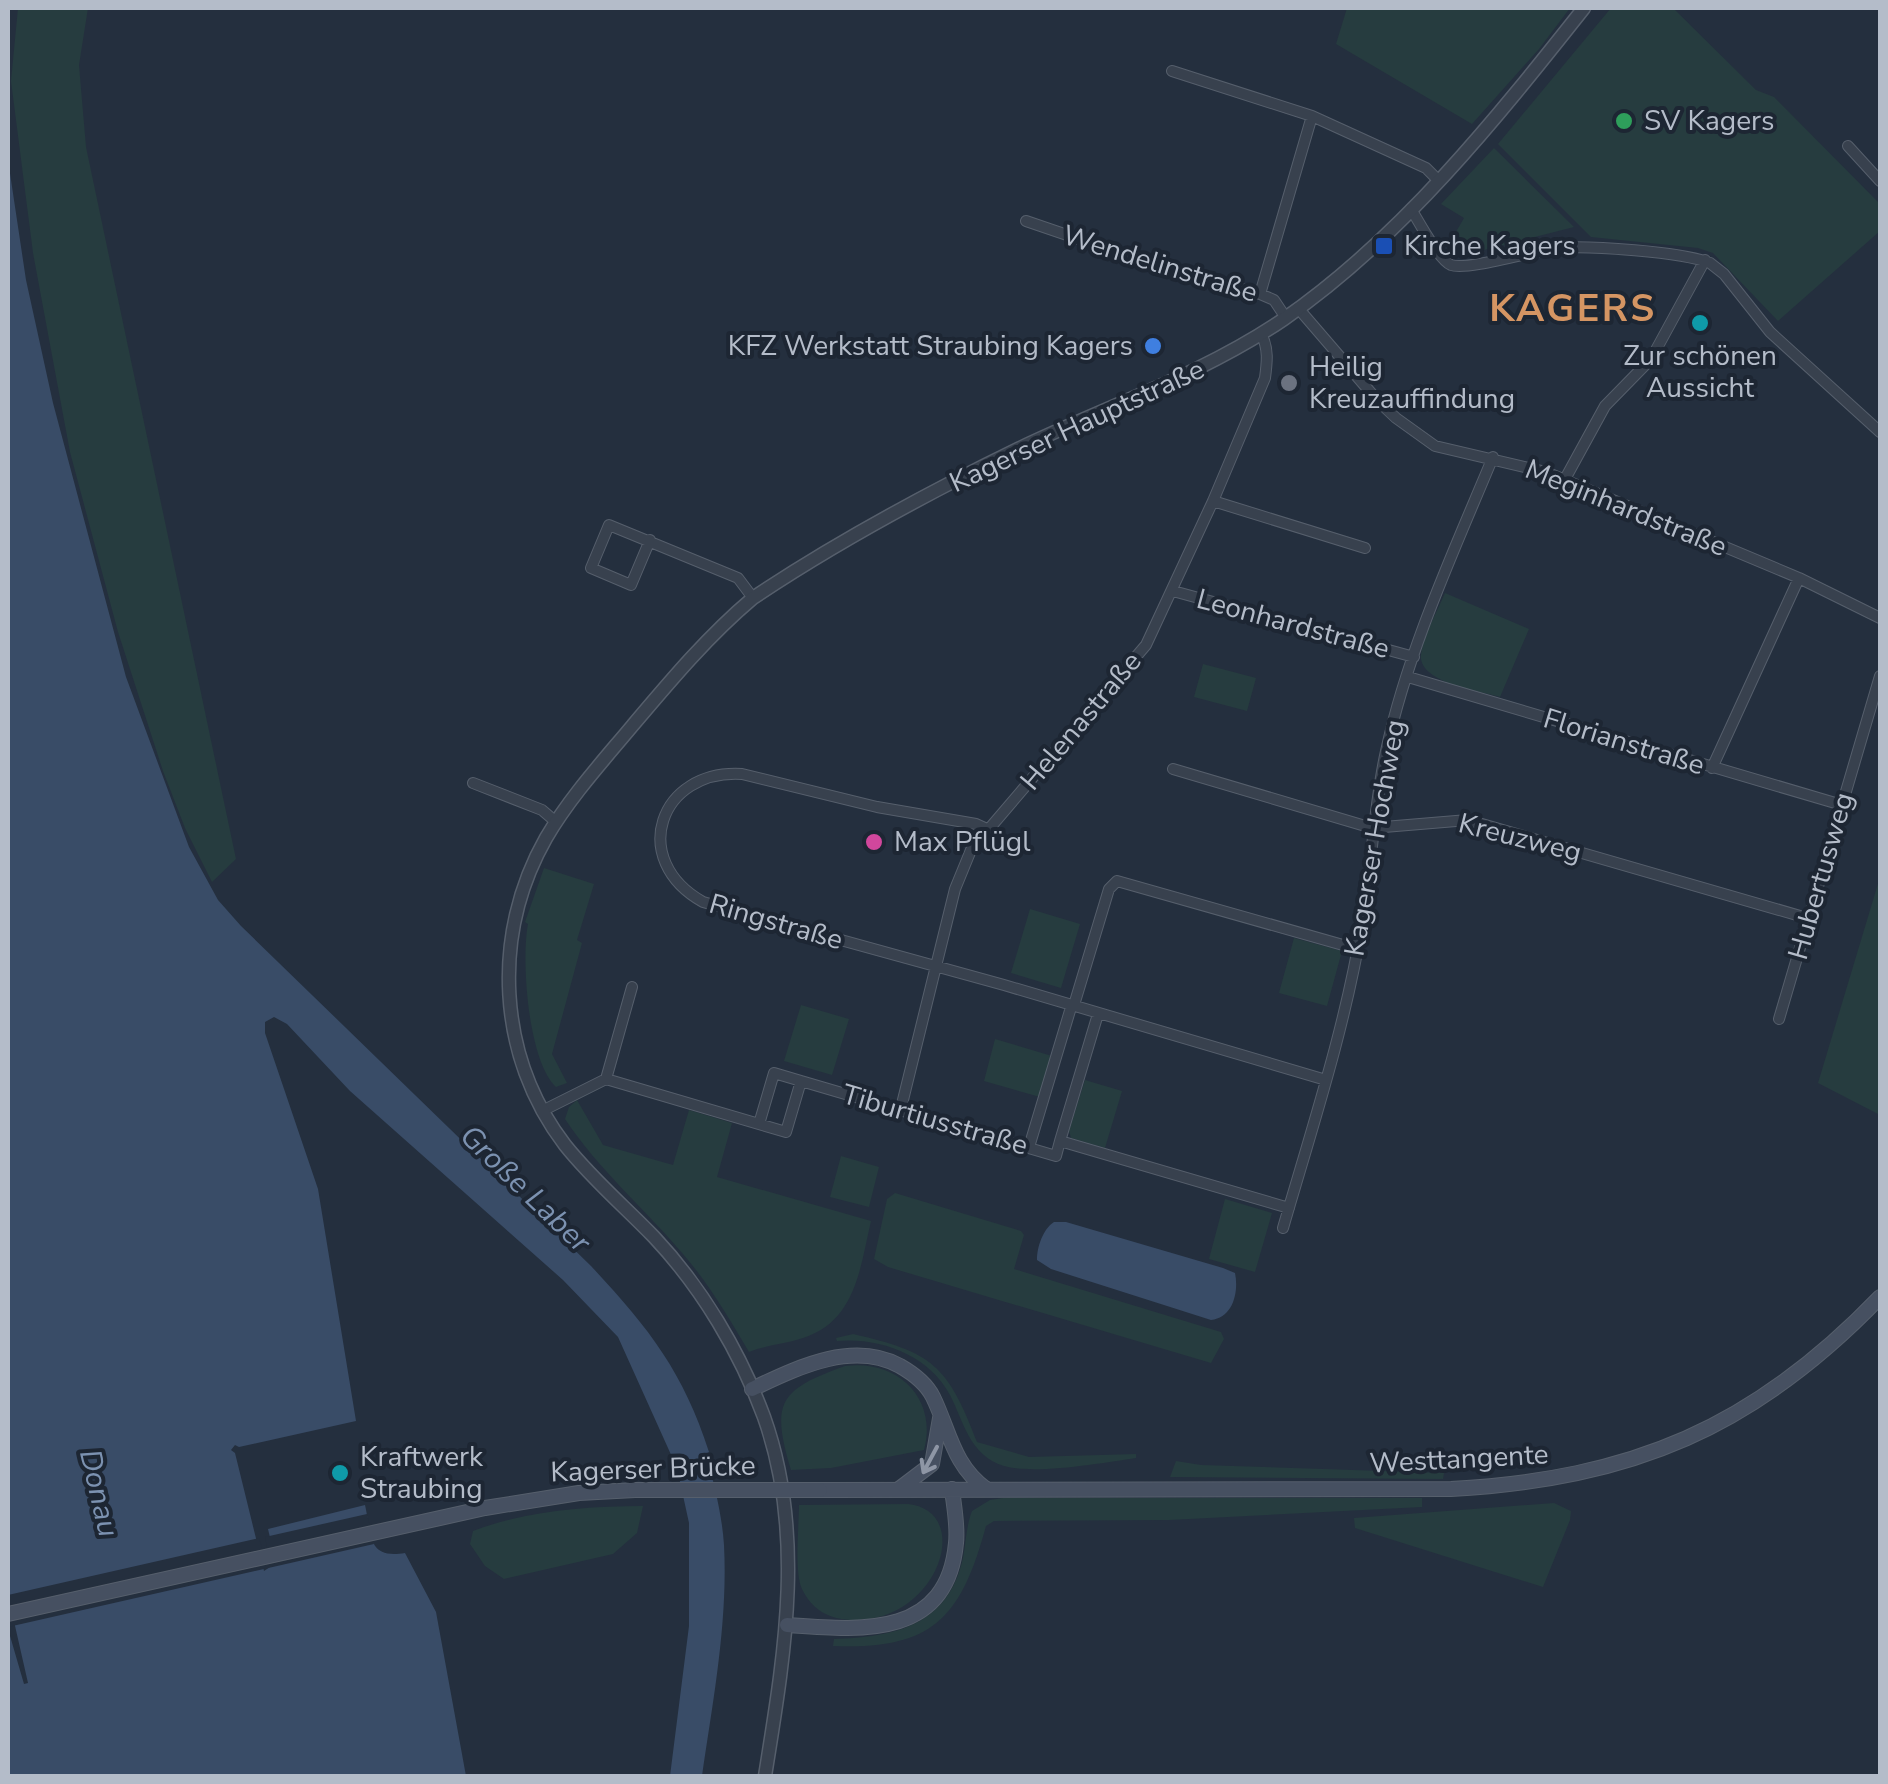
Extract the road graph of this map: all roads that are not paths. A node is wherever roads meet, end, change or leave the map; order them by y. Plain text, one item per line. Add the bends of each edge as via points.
1 (1584, 8) edge
2 (1172, 71) dead end
3 (1312, 116) junction
4 (1848, 146) dead end
5 (1438, 180) junction
6 (1880, 181) edge
7 (1411, 209) junction
8 (1026, 221) dead end
9 (1705, 260) junction
10 (1260, 294) junction
11 (1298, 308) junction
12 (1286, 318) junction
13 (1261, 334) junction
14 (1880, 432) edge
15 (1493, 457) junction
16 (1566, 480) junction
17 (1214, 501) junction
18 (650, 540) junction
19 (1365, 548) dead end
20 (1799, 578) junction
21 (1173, 591) junction
22 (753, 598) junction
23 (1880, 618) edge
24 (1414, 656) junction
25 (1880, 676) edge
26 (1408, 677) junction
27 (1712, 768) junction
28 (1173, 769) dead end
29 (473, 783) dead end
30 (1842, 805) junction
31 (556, 822) junction
32 (1372, 828) junction
33 (987, 829) junction
34 (1807, 918) junction
35 (1357, 949) junction
36 (937, 967) junction
37 (632, 987) dead end
38 (1073, 1004) junction
39 (1098, 1014) junction
40 (1780, 1020) dead end
41 (606, 1078) junction
42 (1326, 1080) junction
43 (801, 1081) junction
44 (901, 1108) junction
45 (542, 1110) junction
46 (759, 1124) junction
47 (1060, 1142) junction
48 (1029, 1147) junction
49 (1289, 1208) junction
50 (1283, 1228) dead end
51 (1880, 1297) edge
52 (752, 1389) junction
53 (940, 1417) junction
54 (899, 1490) junction
55 (952, 1490) junction
56 (986, 1490) junction
57 (8, 1614) edge
58 (786, 1625) junction
59 (766, 1776) edge

1 - 5 street, Kagerser Hauptstraße
2 - 3 street
3 - 5 street via 1426,168
3 - 10 street
4 - 6 street
5 - 7 street, Kagerser Hauptstraße
7 - 9 street via 1451,265 1584,246
7 - 11 street, Kagerser Hauptstraße
8 - 10 street, Wendelinstraße
9 - 14 street via 1770,332
9 - 16 street via 1651,359 1605,406
10 - 12 street, Wendelinstraße via 1274,300
11 - 12 street, Kagerser Hauptstraße
11 - 15 street, Meginhardstraße via 1396,418 1436,446
12 - 13 street, Kagerser Hauptstraße
13 - 17 street, Helenastraße via 1266,378
13 - 22 street, Kagerser Hauptstraße via 976,471
15 - 16 street, Meginhardstraße
15 - 24 street, Kagerser Hochweg
16 - 20 street, Meginhardstraße
17 - 19 street
17 - 21 street, Helenastraße
18 - 18 street via 631,585 590,568 609,525
18 - 22 street via 738,578
20 - 23 street, Meginhardstraße
20 - 27 street
21 - 24 street, Leonhardstraße
21 - 33 street, Helenastraße via 1146,645
22 - 31 street, Kagerser Hauptstraße via 689,659
24 - 26 street, Kagerser Hochweg
25 - 30 street, Hubertusweg
26 - 27 street, Florianstraße
26 - 32 street, Kagerser Hochweg
27 - 30 street, Florianstraße
28 - 32 street, Kreuzweg
29 - 31 street
30 - 34 street, Hubertusweg
31 - 45 street, Kagerser Hauptstraße via 522,893 508,967 513,1034
32 - 34 street, Kreuzweg via 1468,820
32 - 35 street, Kagerser Hochweg
33 - 36 street, Helenastraße via 961,872
33 - 36 street, Ringstraße via 721,773 688,787 665,814 665,864 688,894
34 - 40 street, Hubertusweg
35 - 38 street via 1118,882 1110,889
35 - 42 street, Kagerser Hochweg
36 - 38 street, Ringstraße
36 - 44 street, Helenastraße
37 - 41 street
38 - 39 street, Ringstraße
38 - 48 street
39 - 42 street, Ringstraße
39 - 47 street
41 - 45 street
41 - 46 street
42 - 49 street, Kagerser Hochweg
43 - 44 street, Tiburtiusstraße
43 - 46 street via 786,1132
43 - 46 street via 774,1073
44 - 48 street, Tiburtiusstraße
45 - 52 street, Kagerser Hauptstraße via 584,1168 684,1272
47 - 48 street, Tiburtiusstraße via 1056,1156
47 - 49 street, Tiburtiusstraße
49 - 50 street, Kagerser Hochweg
51 - 56 main road, Westtangente via 1817,1359 1733,1417 1682,1442 1574,1476 1451,1490
52 - 53 main road via 838,1357 876,1356 925,1384
52 - 58 street, Kagerser Hauptstraße via 785,1504
53 -> 54 main road via 932,1464
53 - 56 main road via 959,1464
54 - 55 main road, Westtangente
54 - 57 main road, Kagerser Brücke, bridge via 579,1493
55 - 56 main road, Westtangente
55 - 58 main road via 954,1559 923,1609 870,1629
58 - 59 street, Kagerser Hauptstraße

